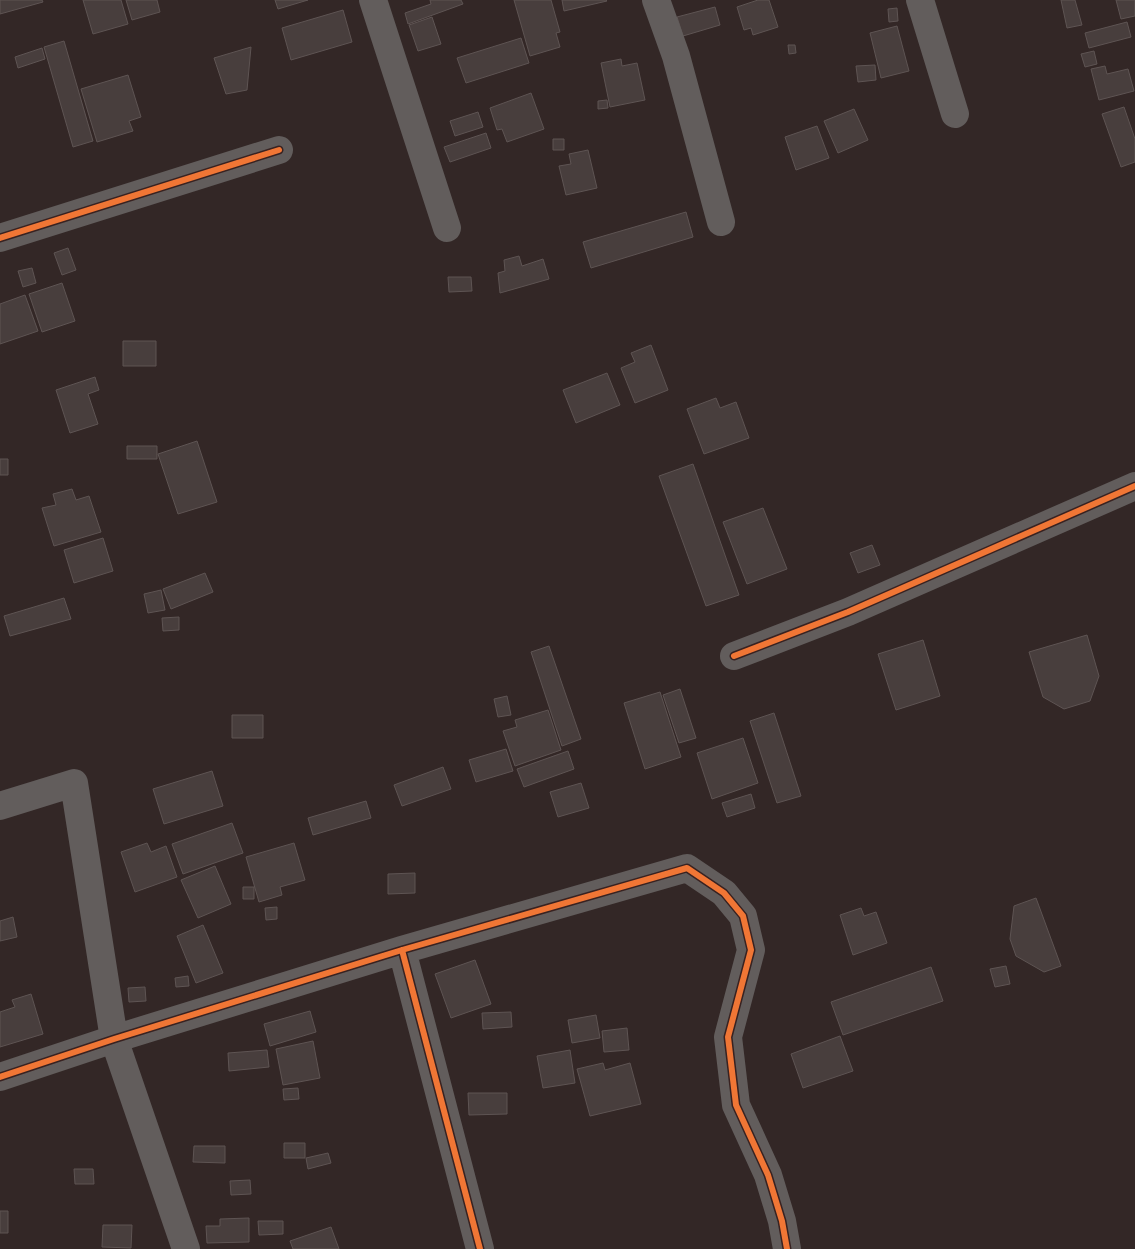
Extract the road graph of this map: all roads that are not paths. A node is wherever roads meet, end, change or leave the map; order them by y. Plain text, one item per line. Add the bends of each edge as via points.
1 (373, 0) edge
2 (656, 0) edge
3 (920, 0) edge
4 (955, 114) dead end
5 (280, 150) dead end
6 (721, 222) dead end
7 (448, 228) dead end
8 (0, 238) edge
9 (1135, 486) edge
10 (734, 656) dead end
11 (0, 806) edge
12 (402, 950) junction
13 (114, 1039) junction
14 (0, 1077) edge
15 (186, 1249) edge
16 (480, 1249) edge
17 (787, 1249) edge

1 - 7 street
2 - 6 street via 676,56
3 - 4 street
5 - 8 street
9 - 10 street via 848,612
11 - 13 street via 74,783
12 - 13 street
12 - 16 street
12 - 17 street via 686,868 714,885 743,916 751,950 728,1037 736,1105 768,1175
13 - 14 street
13 - 15 street

